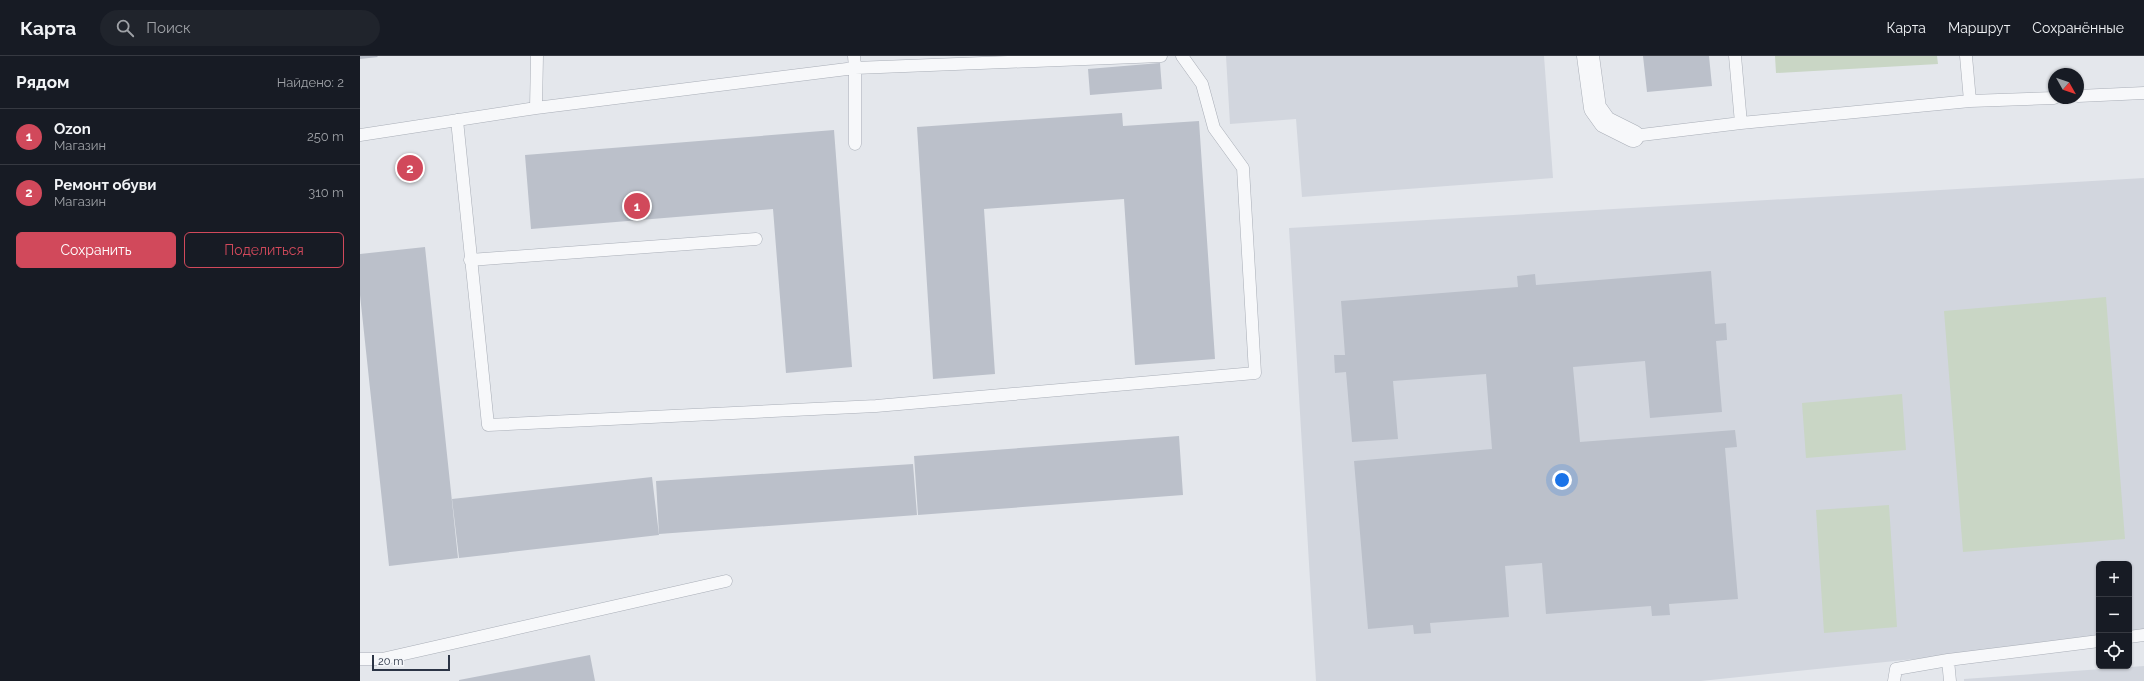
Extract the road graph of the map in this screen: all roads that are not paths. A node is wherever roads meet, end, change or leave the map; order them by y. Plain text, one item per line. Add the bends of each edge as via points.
1 (537, 56) edge
2 (1161, 56) edge
3 (1182, 56) edge
4 (1588, 56) edge
5 (1736, 56) edge
6 (1966, 56) edge
7 (855, 62) edge
8 (2144, 93) edge
9 (2084, 96) edge
10 (2048, 98) edge
11 (1970, 102) junction
12 (536, 108) junction
13 (457, 120) junction
14 (1741, 123) junction
15 (360, 135) edge
16 (1633, 136) joint
17 (855, 144) dead end
18 (756, 239) dead end
19 (470, 260) junction
20 (726, 581) dead end
21 (2144, 635) edge
22 (2132, 637) edge
23 (2096, 641) edge
24 (360, 659) edge
25 (1948, 660) junction
26 (1894, 681) edge
27 (1950, 681) edge

1 - 12 lane
2 - 7 lane
3 - 19 lane via 1202,84 1214,128 1242,168 1256,373 876,406 488,425
4 - 16 street via 1595,108 1605,122
5 - 14 lane
6 - 11 lane
7 - 12 lane
7 - 17 lane
8 - 9 lane
10 - 11 lane
11 - 14 lane
12 - 13 lane
13 - 15 lane
13 - 19 lane
14 - 16 lane
18 - 19 lane
20 - 24 lane via 382,659
21 - 22 lane
23 - 25 lane
25 - 26 lane via 1896,669
25 - 27 lane

